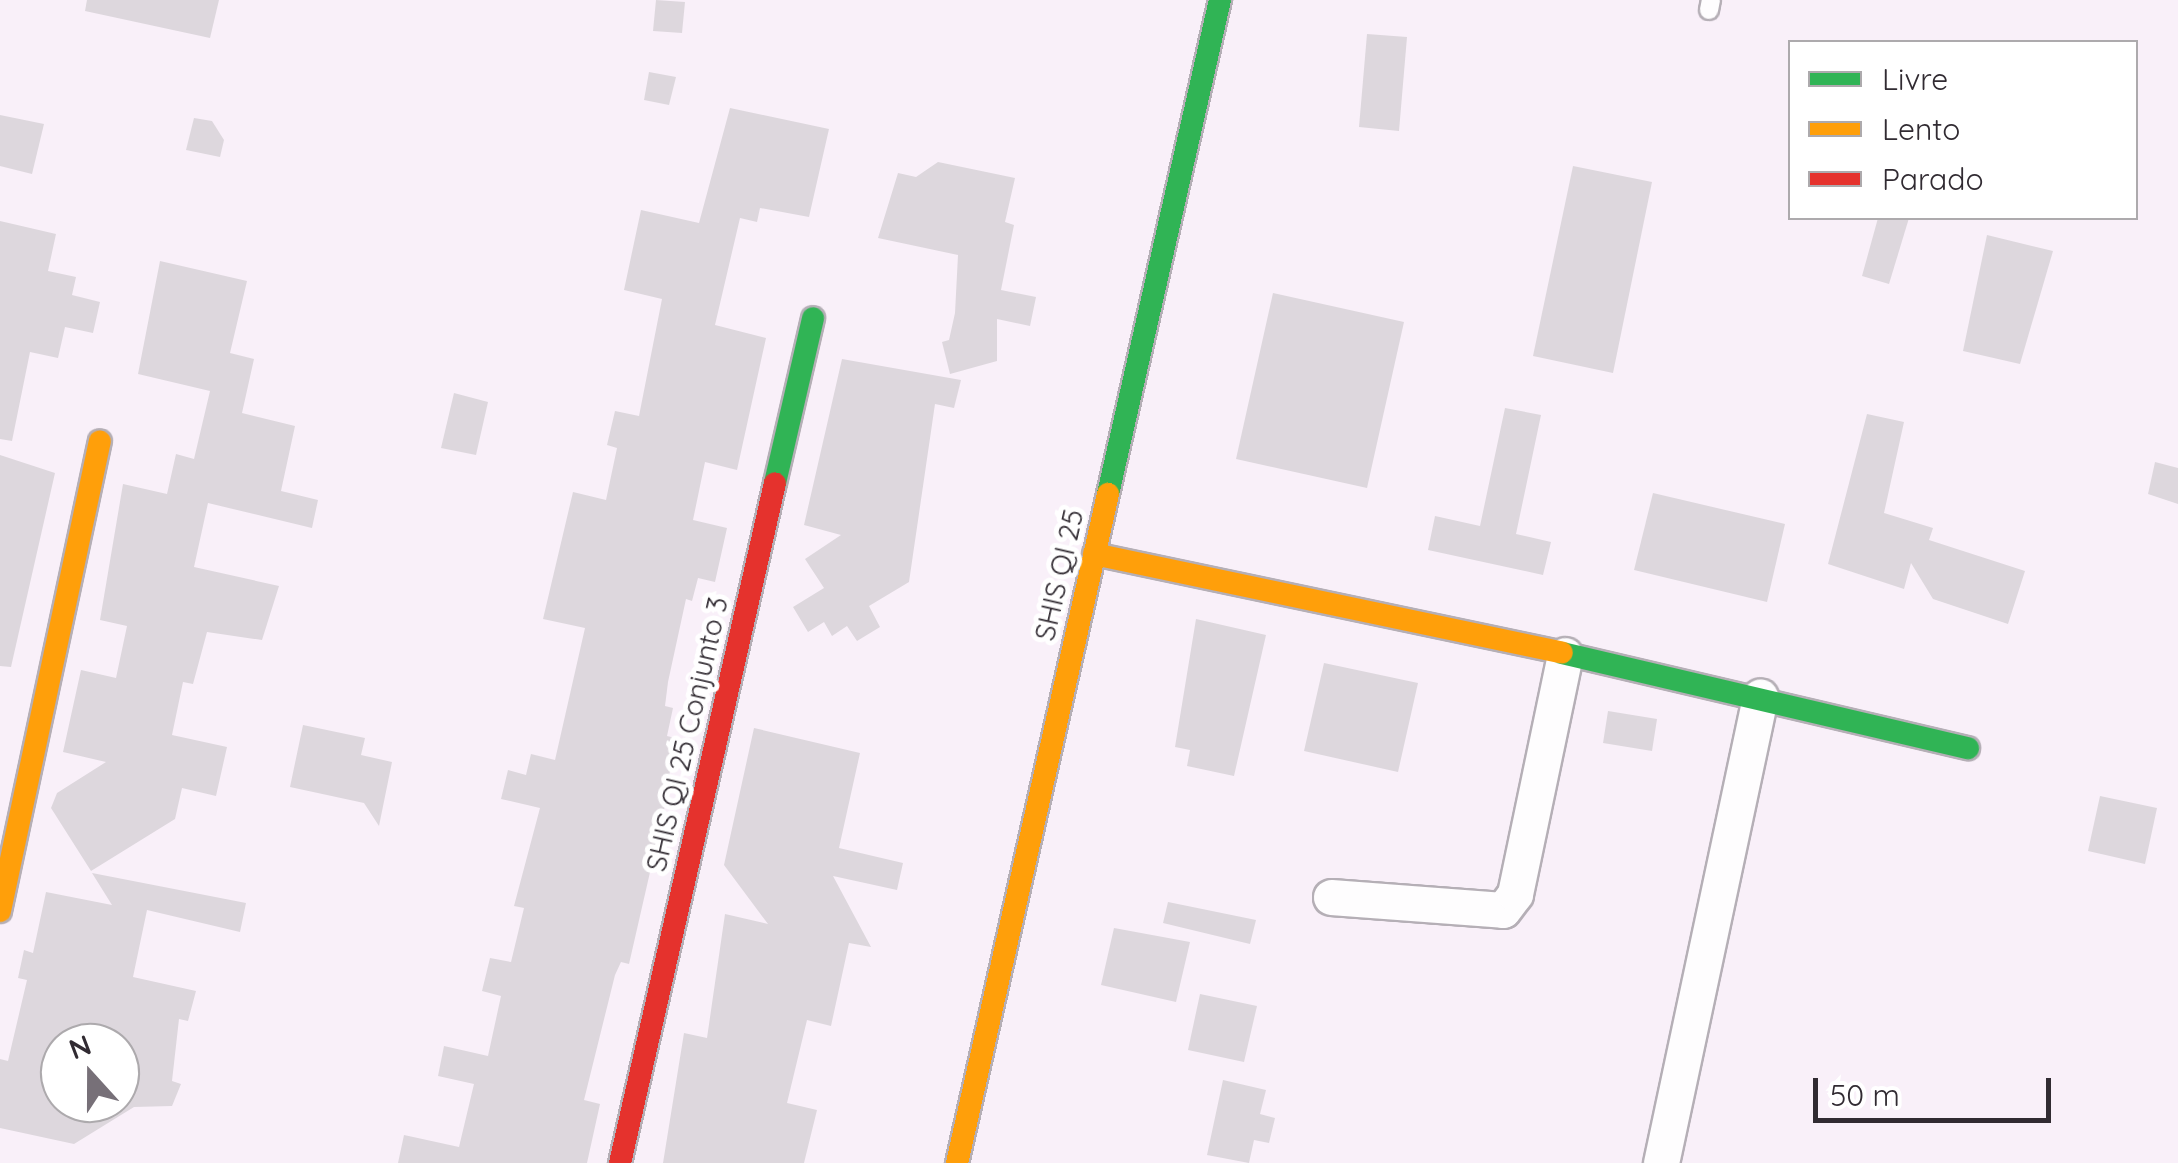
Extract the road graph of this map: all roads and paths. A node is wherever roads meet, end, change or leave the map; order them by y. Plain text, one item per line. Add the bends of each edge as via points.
1 (1220, 0) edge
2 (813, 318) dead end
3 (100, 442) dead end
4 (1094, 554) junction
5 (1565, 655) junction
6 (1760, 696) junction
7 (1968, 748) dead end
8 (1330, 897) dead end
9 (0, 911) edge
10 (620, 1163) edge
11 (957, 1163) edge
12 (1661, 1163) edge

1 - 4 street, SHIS QI 25
2 - 10 street, SHIS QI 25 Conjunto 3
3 - 9 street
4 - 5 street
4 - 11 street, SHIS QI 25
5 - 6 street
5 - 8 street via 1515,894 1502,910
6 - 7 street
6 - 12 street

